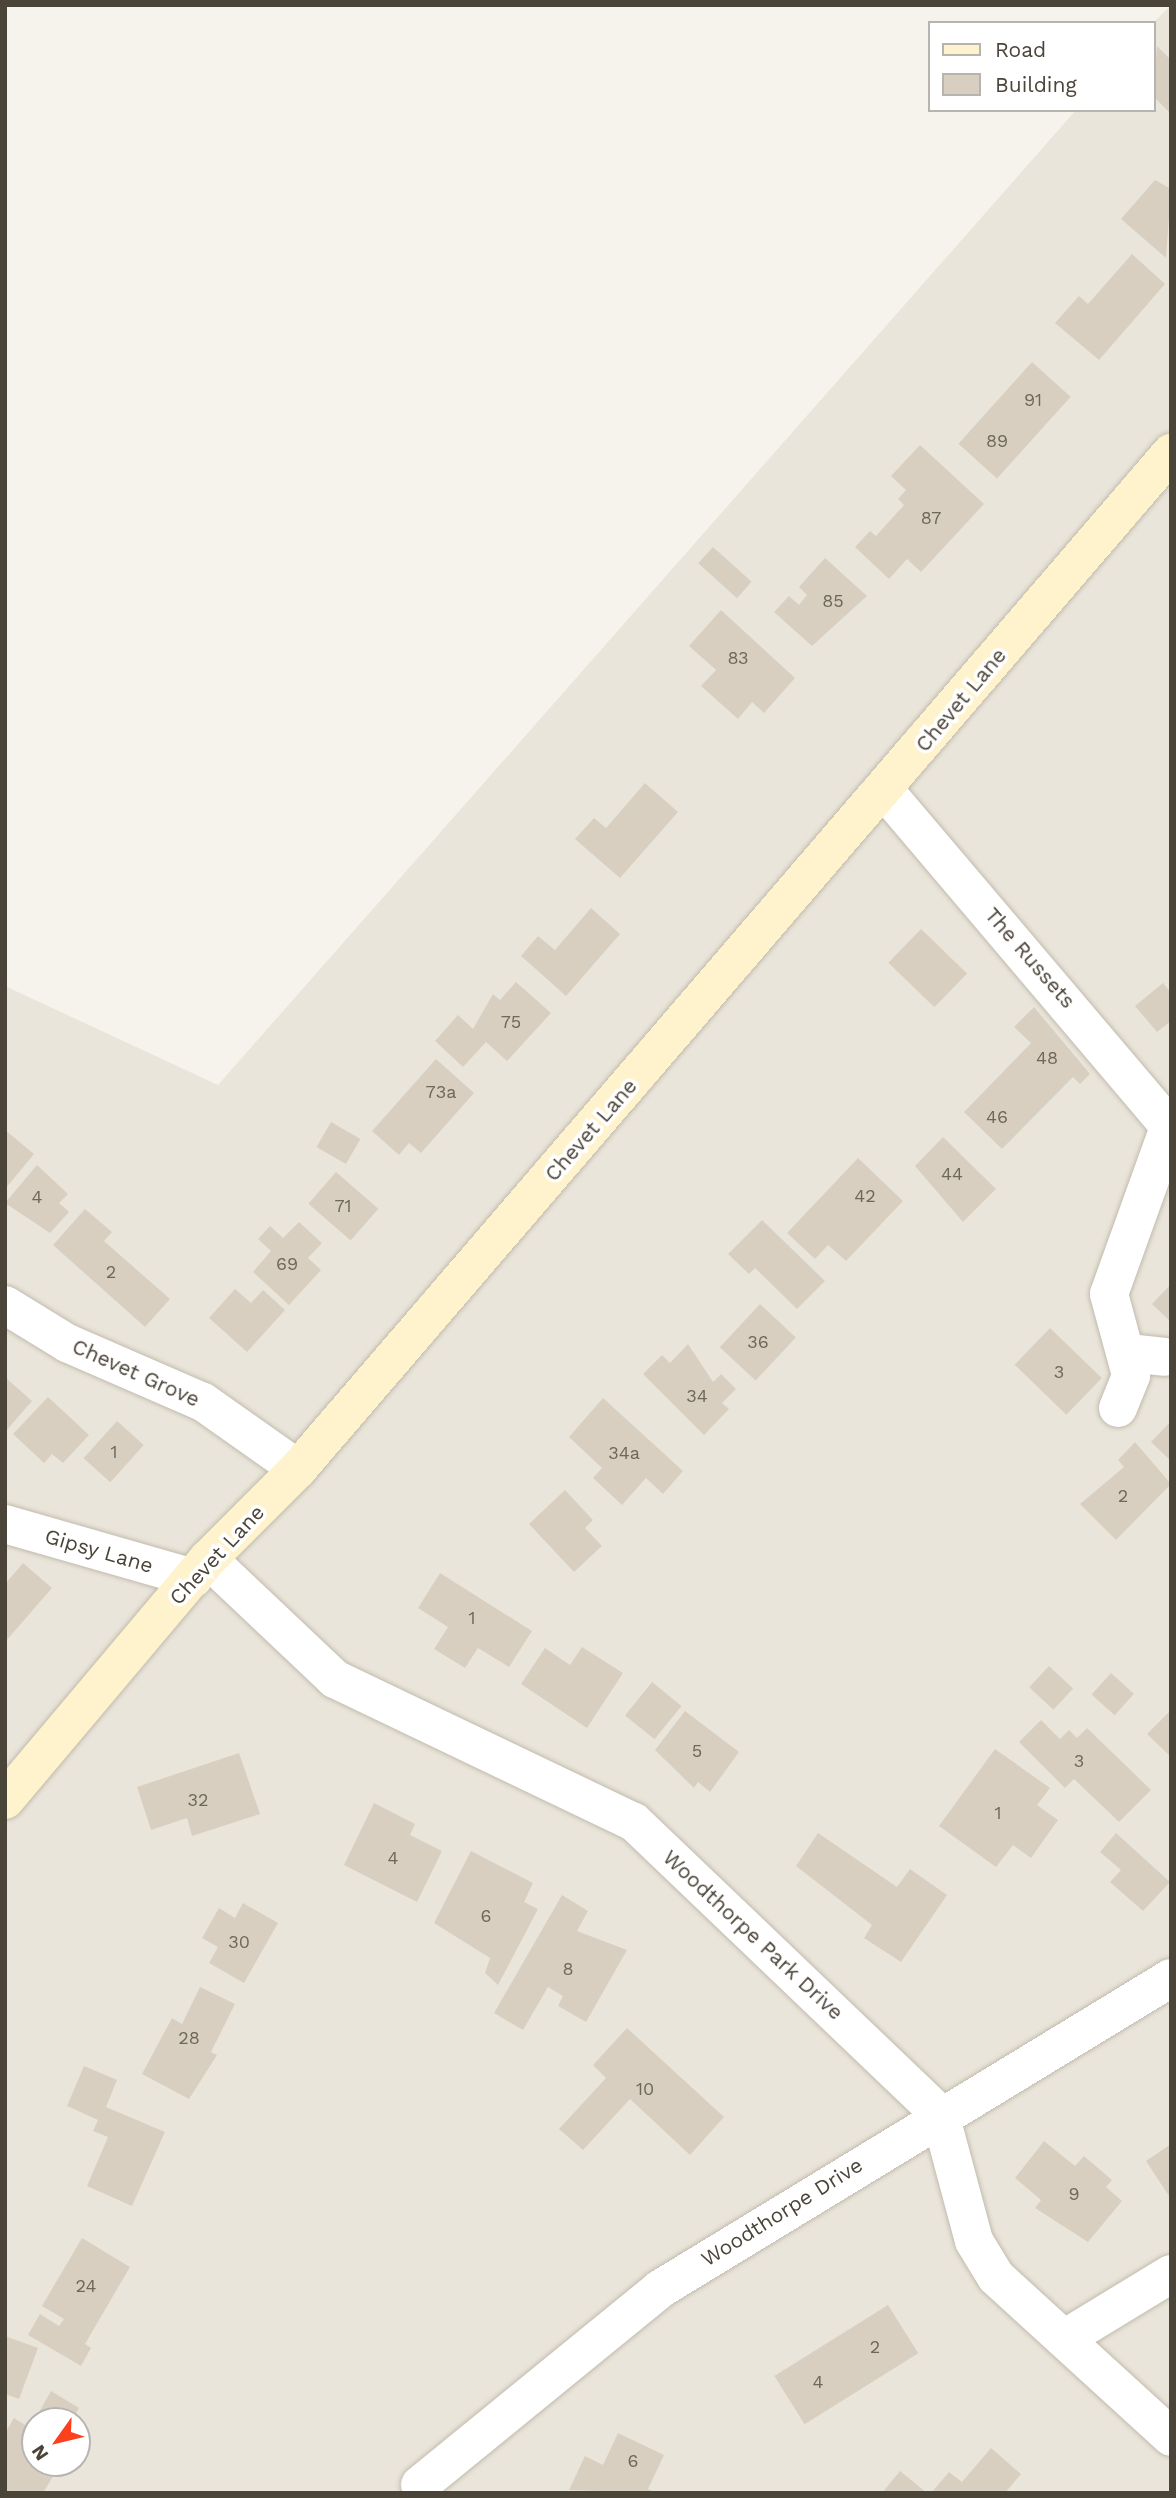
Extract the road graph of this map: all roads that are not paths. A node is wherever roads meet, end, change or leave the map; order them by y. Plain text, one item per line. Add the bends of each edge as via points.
1 (1171, 453) edge
2 (884, 791) junction
3 (1170, 1127) edge
4 (5, 1305) edge
5 (1118, 1408) dead end
6 (298, 1469) junction
7 (5, 1524) edge
8 (201, 1569) junction
9 (5, 1800) edge
10 (1171, 1978) edge
11 (940, 2114) junction
12 (1171, 2274) edge
13 (1064, 2340) junction
14 (1171, 2437) edge
15 (420, 2485) dead end

1 - 2 main road, Chevet Lane
2 - 3 street, The Russets
2 - 6 main road, Chevet Lane
3 - 5 street via 1109,1294 1147,1355 1131,1375
4 - 6 street, Chevet Grove via 67,1343 202,1402
6 - 8 main road, Chevet Lane
7 - 8 street, Gipsy Lane
8 - 9 main road, Chevet Lane
8 - 11 street, Woodthorpe Park Drive via 335,1679 634,1822
10 - 11 street, Woodthorpe Drive
11 - 13 street via 975,2241 1022,2307
11 - 15 street, Woodthorpe Drive via 660,2288
12 - 13 street
13 - 14 street

